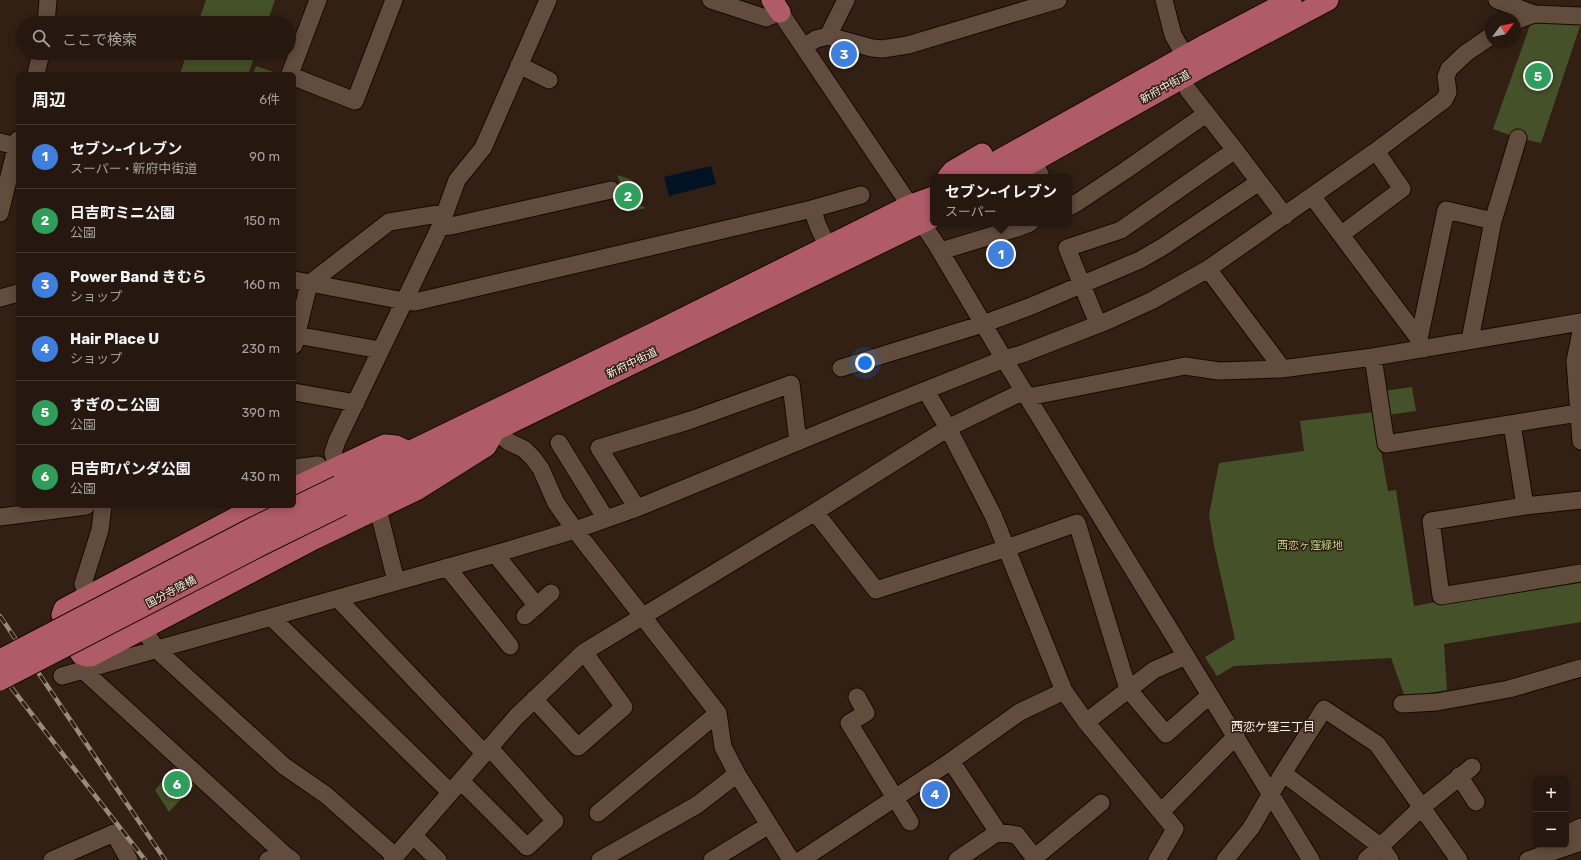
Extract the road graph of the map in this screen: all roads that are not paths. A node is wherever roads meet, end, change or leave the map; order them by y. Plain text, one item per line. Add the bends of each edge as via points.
1 (48, 0) edge
2 (318, 0) edge
3 (394, 0) edge
4 (548, 0) edge
5 (711, 0) edge
6 (846, 0) edge
7 (1058, 0) edge
8 (1164, 0) edge
9 (1291, 0) edge
10 (1328, 0) edge
11 (1497, 0) edge
12 (776, 6) edge
13 (1534, 14) junction
14 (47, 16) edge
15 (1581, 16) edge
16 (1521, 19) edge
17 (828, 36) junction
18 (1485, 40) edge
19 (804, 47) junction
20 (296, 58) edge
21 (40, 60) edge
22 (295, 60) edge
23 (1191, 62) junction
24 (520, 65) junction
25 (37, 72) edge
26 (291, 72) edge
27 (296, 78) edge
28 (549, 80) dead end
29 (1188, 90) junction
30 (1206, 114) junction
31 (1518, 138) dead end
32 (0, 142) edge
33 (16, 143) edge
34 (16, 147) edge
35 (1235, 150) junction
36 (1015, 151) junction
37 (1376, 151) junction
38 (950, 174) edge
39 (974, 174) edge
40 (1010, 174) edge
41 (1041, 174) edge
42 (1259, 182) junction
43 (611, 190) dead end
44 (861, 195) dead end
45 (1312, 196) junction
46 (930, 198) edge
47 (911, 205) junction
48 (1072, 205) edge
49 (812, 209) junction
50 (0, 213) edge
51 (1284, 216) junction
52 (442, 220) junction
53 (928, 220) edge
54 (1493, 221) junction
55 (931, 226) edge
56 (1022, 226) edge
57 (1342, 234) junction
58 (828, 247) junction
59 (941, 251) junction
60 (1208, 270) junction
61 (302, 282) edge
62 (1082, 285) junction
63 (16, 294) edge
64 (0, 298) edge
65 (404, 301) junction
66 (1581, 322) edge
67 (983, 324) junction
68 (1098, 324) junction
69 (296, 332) edge
70 (1581, 332) edge
71 (654, 333) junction
72 (296, 340) edge
73 (1470, 340) junction
74 (1421, 344) junction
75 (380, 350) junction
76 (1372, 357) junction
77 (1004, 359) junction
78 (841, 368) dead end
79 (1281, 369) junction
80 (926, 391) junction
81 (296, 392) edge
82 (1026, 394) junction
83 (356, 404) junction
84 (1578, 412) junction
85 (1512, 424) junction
86 (948, 428) junction
87 (495, 430) junction
88 (1581, 441) edge
89 (798, 442) junction
90 (560, 443) dead end
91 (296, 469) edge
92 (334, 481) junction
93 (296, 488) edge
94 (1581, 500) edge
95 (296, 503) edge
96 (1525, 506) junction
97 (70, 508) edge
98 (103, 508) edge
99 (254, 508) edge
100 (288, 508) edge
101 (637, 508) junction
102 (378, 509) junction
103 (815, 512) junction
104 (0, 517) edge
105 (606, 519) junction
106 (575, 530) junction
107 (1007, 548) junction
108 (495, 554) junction
109 (447, 567) junction
110 (1581, 573) edge
111 (396, 581) junction
112 (552, 593) dead end
113 (88, 596) junction
114 (338, 599) junction
115 (642, 616) junction
116 (272, 618) junction
117 (144, 628) junction
118 (510, 646) dead end
119 (157, 650) junction
120 (584, 652) junction
121 (1186, 656) junction
122 (0, 660) edge
123 (1581, 668) edge
124 (84, 671) junction
125 (62, 676) dead end
126 (0, 680) edge
127 (1128, 689) junction
128 (1064, 691) junction
129 (1210, 695) junction
130 (857, 697) dead end
131 (534, 699) junction
132 (1402, 704) dead end
133 (718, 713) junction
134 (1086, 722) junction
135 (1236, 736) junction
136 (486, 750) junction
137 (952, 761) junction
138 (1283, 773) junction
139 (737, 774) junction
140 (455, 787) junction
141 (1271, 794) junction
142 (895, 798) junction
143 (1476, 802) dead end
144 (1101, 803) dead end
145 (1422, 808) junction
146 (1161, 812) junction
147 (598, 813) dead end
148 (910, 822) dead end
149 (769, 825) junction
150 (1581, 827) edge
151 (998, 832) junction
152 (1569, 833) edge
153 (414, 836) junction
154 (1581, 842) edge
155 (1380, 846) junction
156 (1542, 848) edge
157 (281, 858) edge
158 (394, 858) edge
159 (1035, 859) edge
160 (52, 860) edge
161 (128, 860) edge
162 (438, 860) edge
163 (600, 860) edge
164 (712, 860) edge
165 (791, 860) edge
166 (801, 860) edge
167 (957, 860) edge
168 (1157, 860) edge
169 (1225, 860) edge
170 (1312, 860) edge
171 (1366, 860) edge
172 (1390, 860) edge
173 (1459, 860) edge
174 (1523, 860) edge
175 (1528, 860) edge

1 - 14 street
2 - 20 street
3 - 27 street via 355,101
4 - 24 street
5 - 12 street via 766,18
6 - 17 street
7 - 17 street via 908,45 872,48
8 - 23 street via 1173,35
9 - 23 main road, 新府中街道
10 - 23 main road, 新府中街道
11 - 13 street
12 - 19 street
13 - 15 street
13 - 16 street
17 - 19 street via 816,39
18 - 37 street via 1449,69 1446,77 1448,92 1444,100
19 - 47 street
21 - 25 street
22 - 26 street
23 - 29 main road via 1193,83
23 - 36 main road, 新府中街道
23 - 40 main road, 新府中街道
24 - 28 street
24 - 52 street via 483,148 457,180
29 - 30 street
29 - 41 main road
30 - 35 street
30 - 48 street
31 - 54 street
32 - 33 street
34 - 50 street
35 - 42 street
35 - 62 street via 1121,230 1068,248
36 - 38 main road via 997,146
36 - 39 main road, 新府中街道
37 - 45 street
37 - 57 street via 1402,189
42 - 51 street
42 - 62 street via 1140,260
43 - 52 street via 451,226
44 - 49 street
45 - 51 street
45 - 57 street
46 - 47 main road, 新府中街道
47 - 53 street
47 - 58 main road, 新府中街道
49 - 58 street
49 - 65 street via 415,302
51 - 60 street
52 - 61 street via 389,222
52 - 65 street
53 - 71 main road, 新府中街道 via 904,222 746,300
53 - 87 main road, 新府中街道
54 - 73 street
54 - 74 street via 1446,210
55 - 59 street
56 - 59 street
57 - 74 street
58 - 71 main road, 新府中街道
59 - 67 street
60 - 68 street via 1151,301
60 - 79 street via 1280,364
61 - 65 street
61 - 69 street
62 - 67 street
62 - 68 street
63 - 64 street
65 - 75 street
66 - 73 street
67 - 77 street
67 - 78 street
68 - 77 street
70 - 84 street via 1575,361
71 - 92 main road, 新府中街道 via 409,452
72 - 75 street
73 - 74 street
74 - 76 street
75 - 83 street
76 - 79 street
76 - 85 street via 1386,444
77 - 80 street
77 - 82 street
79 - 82 street via 1220,371 1185,366
80 - 86 street
80 - 89 street
81 - 83 street
82 - 86 street
82 - 121 street
83 - 92 street via 333,453
84 - 85 street
84 - 88 street
85 - 96 street
86 - 103 street
86 - 107 street
87 - 92 main road, 新府中街道
87 - 102 main road via 486,446 416,490
87 - 106 street via 533,458 541,469 556,503
89 - 101 street
89 - 101 street via 791,384 690,420 599,448
90 - 105 street
91 - 92 street
92 - 93 main road
92 - 95 main road, 国分寺陸橋, bridge
92 - 126 main road, 国分寺陸橋, bridge via 254,548
94 - 96 street
96 - 110 street via 1431,521 1441,596
97 - 104 street
98 - 113 street via 100,530 83,584
99 - 113 main road
100 - 122 main road, 国分寺陸橋, bridge
101 - 105 street
102 - 111 street
102 - 117 main road via 314,539
103 - 107 street via 876,590
103 - 115 street
105 - 106 street
106 - 108 street
106 - 115 street
107 - 127 street via 1077,523
107 - 128 street
108 - 109 street
108 - 112 street via 531,611
109 - 111 street
109 - 118 street
111 - 114 street
113 - 117 main road via 66,607 62,612 81,654 91,656
114 - 116 street
114 - 136 street
115 - 120 street
115 - 133 street
116 - 119 street
116 - 140 street
117 - 119 street
119 - 124 street
119 - 158 street via 284,766 326,795
120 - 131 street
120 - 131 street via 624,707 578,747
121 - 127 street via 1154,670
121 - 129 street
123 - 132 street via 1509,689 1438,702
124 - 125 street
124 - 157 street
127 - 129 street via 1166,734
127 - 134 street
128 - 134 street
128 - 137 street via 1020,712
129 - 135 street
130 - 142 street via 866,713 850,723
131 - 136 street
133 - 139 street via 723,747
133 - 147 street
134 - 146 street
135 - 141 street
135 - 146 street
136 - 140 street
136 - 140 street via 555,821 527,847
137 - 142 street
137 - 151 street
138 - 141 street
138 - 145 street via 1324,708 1377,744
138 - 155 street
139 - 149 street
139 - 163 street via 697,804
140 - 153 street
141 - 169 street via 1251,828
141 - 170 street
142 - 148 street
142 - 166 street
143 - 145 street via 1466,772
144 - 159 street
145 - 155 street
145 - 173 street
146 - 168 street via 1175,829
149 - 164 street
149 - 165 street
150 - 152 street
151 - 159 street via 1017,835
151 - 167 street
153 - 158 street
153 - 162 street
154 - 175 street
155 - 171 street
155 - 172 street
156 - 174 street
160 - 161 street via 114,833

